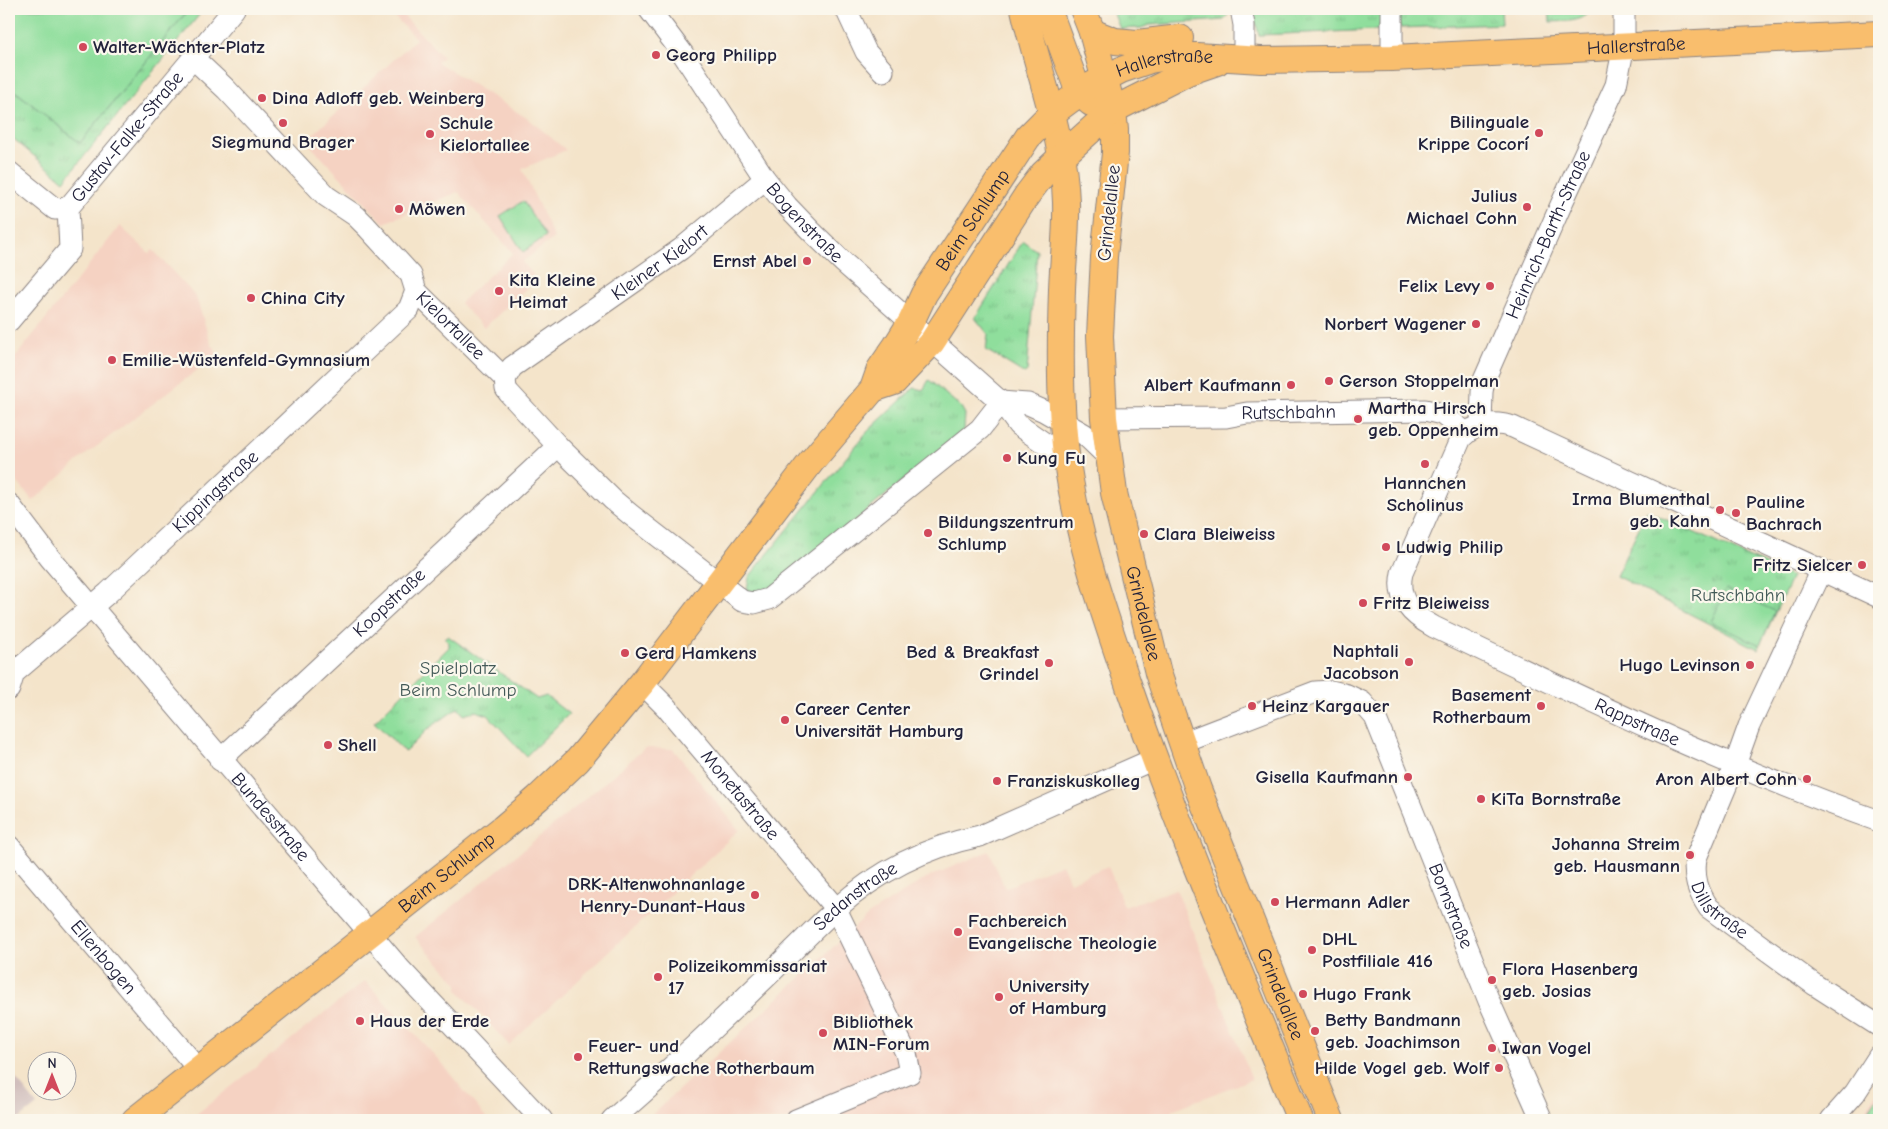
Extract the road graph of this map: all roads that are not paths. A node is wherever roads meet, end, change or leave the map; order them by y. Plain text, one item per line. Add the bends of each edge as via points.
1 (234, 9) edge
2 (648, 9) edge
3 (846, 9) edge
4 (1024, 9) edge
5 (1048, 9) edge
6 (1241, 9) edge
7 (1392, 9) edge
8 (1624, 9) edge
9 (1088, 20) edge
10 (1879, 34) edge
11 (1624, 46) junction
12 (193, 58) junction
13 (1392, 58) junction
14 (1236, 59) junction
15 (883, 71) dead end
16 (1104, 78) junction
17 (1078, 93) junction
18 (1113, 110) junction
19 (1051, 114) junction
20 (1061, 156) junction
21 (9, 172) edge
22 (765, 179) junction
23 (68, 208) junction
24 (416, 291) junction
25 (9, 321) edge
26 (910, 322) junction
27 (932, 342) junction
28 (505, 379) junction
29 (873, 389) junction
30 (1001, 402) junction
31 (1104, 418) junction
32 (1063, 422) junction
33 (1473, 429) junction
34 (558, 446) junction
35 (1108, 457) junction
36 (1067, 463) junction
37 (9, 504) edge
38 (1822, 570) junction
39 (718, 583) junction
40 (1879, 597) edge
41 (1405, 604) joint
42 (91, 607) junction
43 (642, 683) junction
44 (9, 689) edge
45 (1182, 743) junction
46 (1154, 758) junction
47 (220, 760) junction
48 (1735, 765) junction
49 (1879, 821) edge
50 (9, 846) edge
51 (836, 909) junction
52 (370, 933) junction
53 (1879, 1026) edge
54 (1879, 1056) edge
55 (198, 1070) junction
56 (134, 1120) edge
57 (542, 1120) edge
58 (612, 1120) edge
59 (796, 1120) edge
60 (1300, 1120) edge
61 (1331, 1120) edge
62 (1542, 1120) edge
63 (1832, 1120) edge

1 - 12 street, Gustav-Falke-Straße
2 - 22 street, Bogenstraße via 683,54
3 - 15 street via 866,52
4 - 19 main road, Grindelallee
5 - 17 main road
6 - 14 street via 1244,25
7 - 13 street
8 - 11 street, Heinrich-Barth-Straße
9 - 14 main road via 1115,41 1199,40
9 - 16 main road, Grindelallee
10 - 11 main road, Hallerstraße
11 - 13 main road, Hallerstraße
11 - 33 street, Heinrich-Barth-Straße via 1616,85 1484,380
12 - 23 street, Gustav-Falke-Straße
12 - 24 street, Kielortallee via 326,196 366,226 411,276
13 - 14 main road, Hallerstraße
14 - 16 main road, Hallerstraße via 1162,58 1128,67
14 - 18 main road, Hallerstraße via 1188,72
16 - 17 main road, Beim Schlump
16 - 18 main road, Grindelallee
17 - 18 main road via 1089,102
17 - 19 main road, Beim Schlump
18 - 20 main road, Beim Schlump
18 - 31 main road, Grindelallee via 1116,153 1105,241 1100,336
19 - 20 main road, Grindelallee
19 - 26 main road, Beim Schlump via 1028,137 924,294
20 - 27 main road, Beim Schlump via 1027,195
20 - 32 main road, Grindelallee via 1066,202 1062,294
21 - 23 street via 56,209
22 - 26 street, Bogenstraße via 810,231
22 - 28 street, Kleiner Kielort via 680,249 512,367
23 - 25 street, Gustav-Falke-Straße via 70,250
24 - 28 street, Kielortallee
24 - 42 street, Kippingstraße via 410,309
26 - 27 street, Bogenstraße
26 - 29 main road, Beim Schlump via 880,369
27 - 29 main road, Beim Schlump via 894,382
27 - 30 street, Bogenstraße
28 - 34 street, Kielortallee via 509,393
29 - 39 main road, Beim Schlump via 830,438
30 - 32 street via 1028,404
30 - 36 street, Bogenstraße via 1018,425
30 - 39 street via 980,429 769,599 754,603 742,601
31 - 33 street, Rutschbahn via 1425,410 1442,414
31 - 35 main road, Grindelallee
32 - 35 street via 1084,434
32 - 36 main road, Grindelallee
33 - 38 street via 1501,424 1514,427
33 - 41 street, Heinrich-Barth-Straße via 1457,446 1402,573 1400,587
34 - 39 street, Kielortallee via 630,515
34 - 47 street, Koopstraße
35 - 45 main road, Grindelallee via 1143,620
36 - 46 main road, Grindelallee via 1094,581
37 - 42 street, Bundesstraße
38 - 40 street
38 - 48 street, Dillstraße via 1749,726
39 - 43 main road, Beim Schlump
41 - 48 street, Rappstraße via 1416,616 1434,627 1616,714
42 - 44 street, Kippingstraße via 14,673
42 - 47 street, Bundesstraße
43 - 51 street, Monetastraße via 666,707
43 - 52 main road, Beim Schlump via 552,786
45 - 61 main road, Grindelallee via 1204,807
45 - 62 street, Bornstraße via 1306,694 1340,693 1355,698 1369,709 1375,717 1489,1001
46 - 51 street, Sedanstraße via 980,836 917,855
46 - 60 main road, Grindelallee
47 - 52 street, Bundesstraße
48 - 49 street, Rappstraße
48 - 53 street, Dillstraße via 1696,858 1694,870 1700,895 1709,908 1815,985
50 - 55 street, Ellenbogen
51 - 58 street, Sedanstraße via 680,1060
51 - 59 street, Monetastraße via 906,1053 910,1073
52 - 55 main road, Beim Schlump
52 - 57 street, Bundesstraße
54 - 63 street via 1855,1093
55 - 56 main road, Beim Schlump

